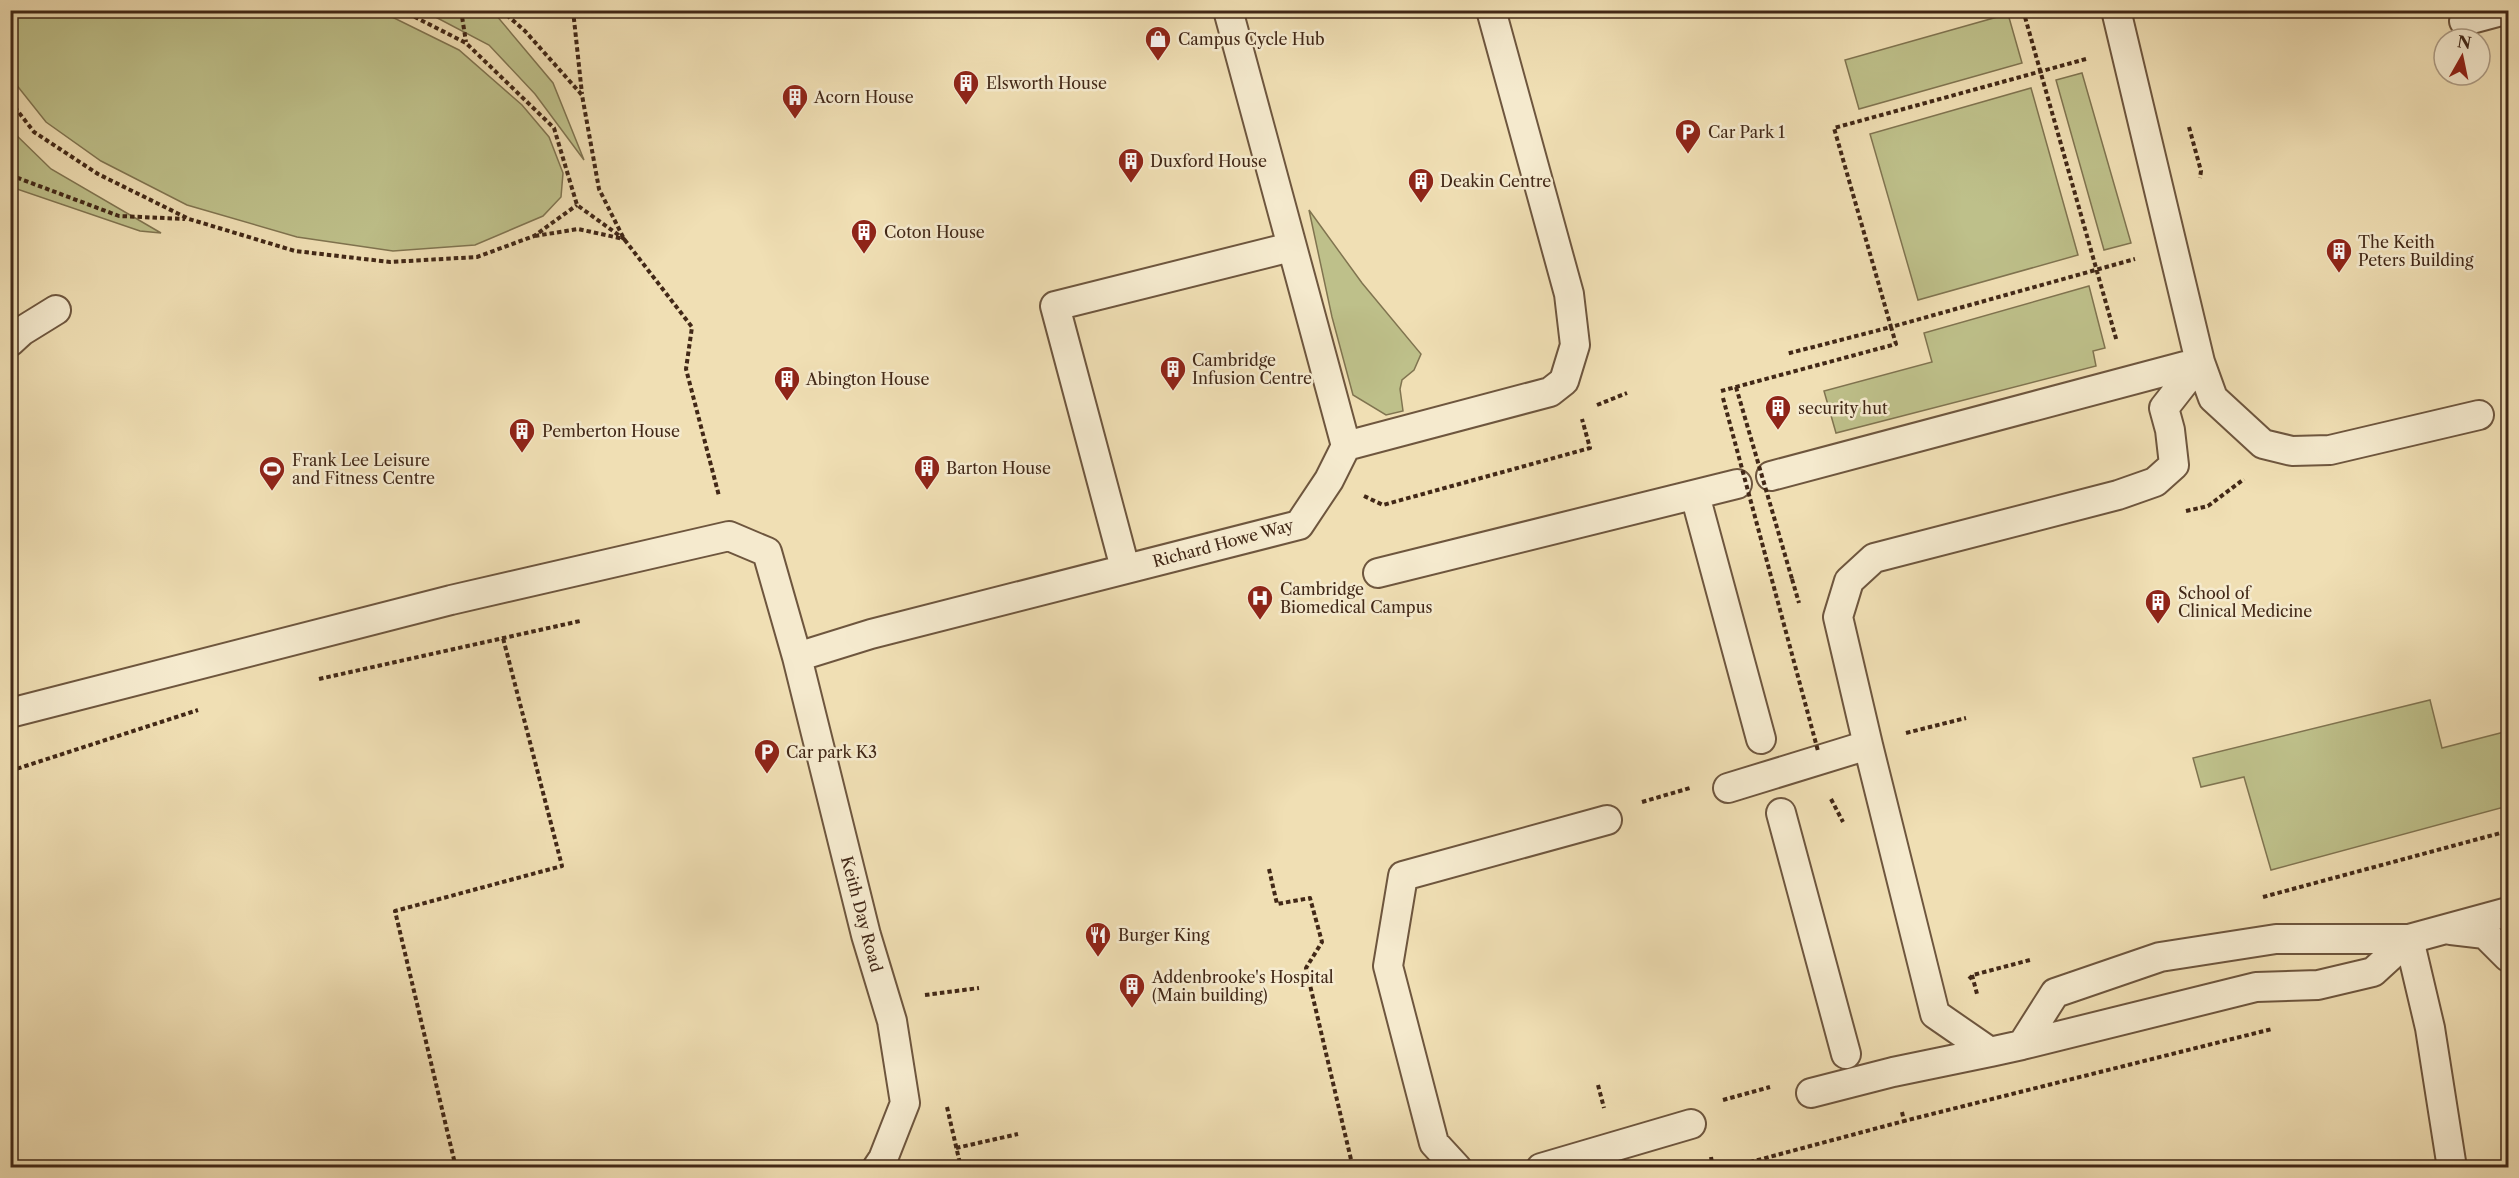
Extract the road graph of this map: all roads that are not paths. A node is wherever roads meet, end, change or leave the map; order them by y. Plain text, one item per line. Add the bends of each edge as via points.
1 (1228, 10) edge
2 (1491, 10) edge
3 (2116, 10) edge
4 (2505, 10) edge
5 (2464, 21) dead end
6 (1290, 247) junction
7 (56, 310) dead end
8 (10, 342) edge
9 (2200, 362) junction
10 (2479, 415) dead end
11 (1346, 446) junction
12 (1771, 476) dead end
13 (1737, 484) dead end
14 (1695, 495) junction
15 (1125, 568) junction
16 (1378, 573) dead end
17 (797, 657) junction
18 (10, 713) edge
19 (1761, 739) dead end
20 (1868, 745) junction
21 (1728, 788) dead end
22 (1781, 813) dead end
23 (1607, 820) dead end
24 (2508, 912) edge
25 (2443, 928) junction
26 (2409, 939) junction
27 (2508, 957) edge
28 (2022, 1045) junction
29 (1990, 1052) junction
30 (1846, 1054) dead end
31 (1811, 1093) dead end
32 (1690, 1124) dead end
33 (877, 1167) edge
34 (1457, 1167) edge
35 (1541, 1167) edge
36 (2452, 1167) edge

1 - 6 lane
2 - 11 lane via 1569,294 1575,345 1564,381 1550,392
3 - 9 lane
4 - 5 lane
6 - 11 lane
6 - 15 lane via 1055,306
7 - 8 lane
9 - 10 lane via 2213,398 2263,444 2292,451 2330,450
9 - 12 lane
9 - 20 lane via 2164,408 2174,465 2156,482 1874,558 1849,581 1838,617
11 - 15 lane, Richard Howe Way via 1299,525
13 - 14 lane
14 - 16 lane
14 - 19 lane
15 - 17 lane, Richard Howe Way
17 - 18 lane, Keith Day Road via 767,552 729,536 451,600
17 - 33 lane, Keith Day Road via 892,1021 905,1103
20 - 21 lane
20 - 29 lane via 1935,1014
22 - 30 lane
23 - 34 lane via 1403,876 1388,966 1434,1143
24 - 25 lane
25 - 26 lane
25 - 27 lane via 2485,934
26 - 28 lane via 2373,972 2318,985 2256,987
26 - 28 lane via 2276,939 2160,957 2055,993
26 - 36 lane via 2430,1028
28 - 29 lane
29 - 31 lane
32 - 35 lane

